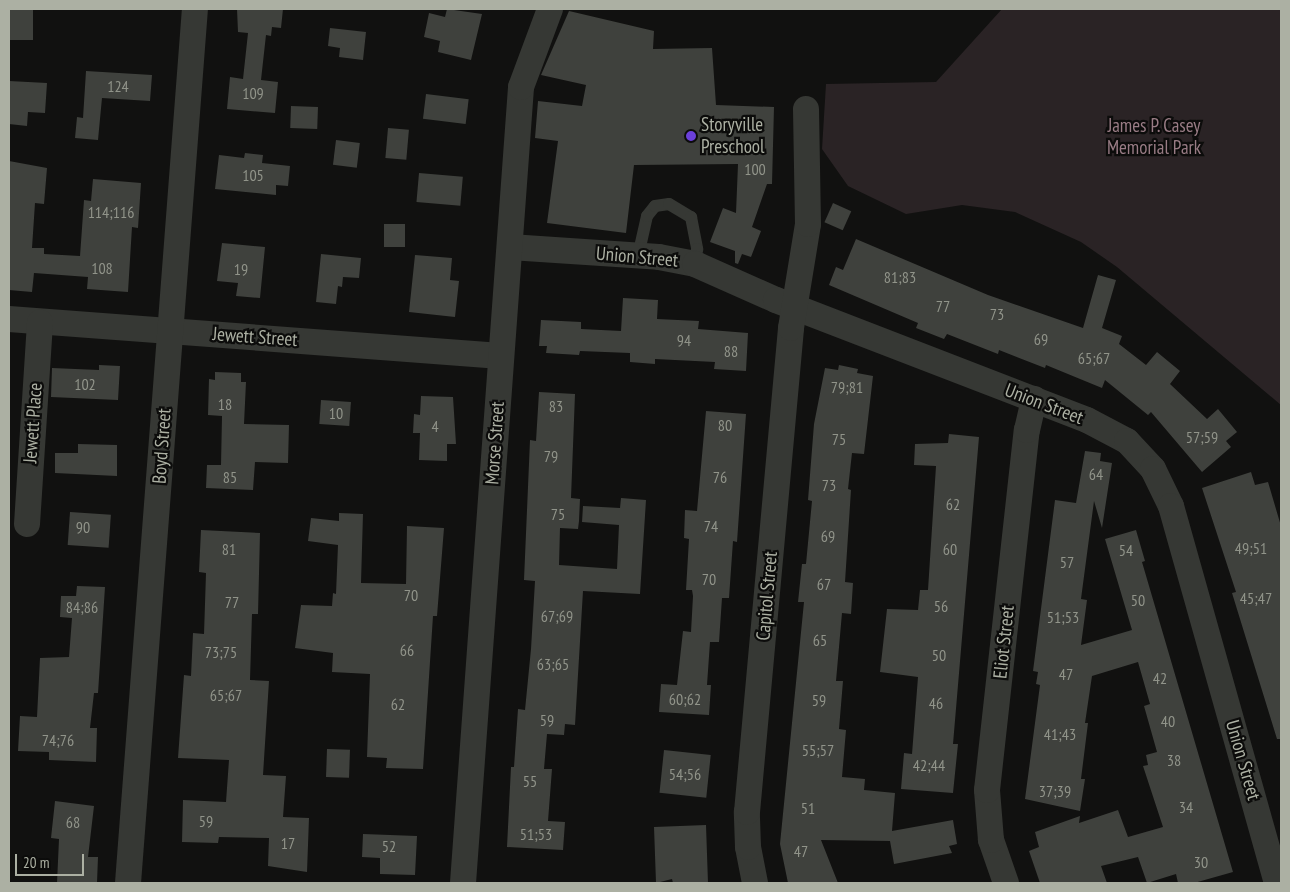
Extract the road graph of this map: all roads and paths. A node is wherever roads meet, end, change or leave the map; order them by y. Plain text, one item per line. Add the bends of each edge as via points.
1 (194, 9) edge
2 (550, 9) edge
3 (806, 109) dead end
4 (510, 247) junction
5 (638, 256) junction
6 (695, 264) junction
7 (794, 308) junction
8 (9, 319) edge
9 (40, 322) junction
10 (171, 330) junction
11 (501, 356) junction
12 (1034, 400) junction
13 (27, 524) dead end
14 (128, 883) edge
15 (463, 883) edge
16 (755, 883) edge
17 (1006, 883) edge
18 (1277, 883) edge

1 - 10 street, Boyd Street
2 - 4 street, Morse Street via 521,87
3 - 7 street, Capitol Street via 808,224
4 - 5 street, Union Street
4 - 11 street, Morse Street
5 - 6 street, Union Street
5 - 6 lane via 647,216 654,206 669,204 691,217 697,250
6 - 7 street, Union Street
7 - 12 street, Union Street
7 - 16 street, Capitol Street via 747,812 748,848
8 - 9 street, Jewett Street
9 - 10 street, Jewett Street
9 - 13 street, Jewett Place
10 - 11 street, Jewett Street
10 - 14 street, Boyd Street
11 - 15 street, Morse Street
12 - 17 street, Eliot Street via 1027,430 987,790 991,840
12 - 18 street, Union Street via 1116,434 1146,459 1160,480 1171,506

